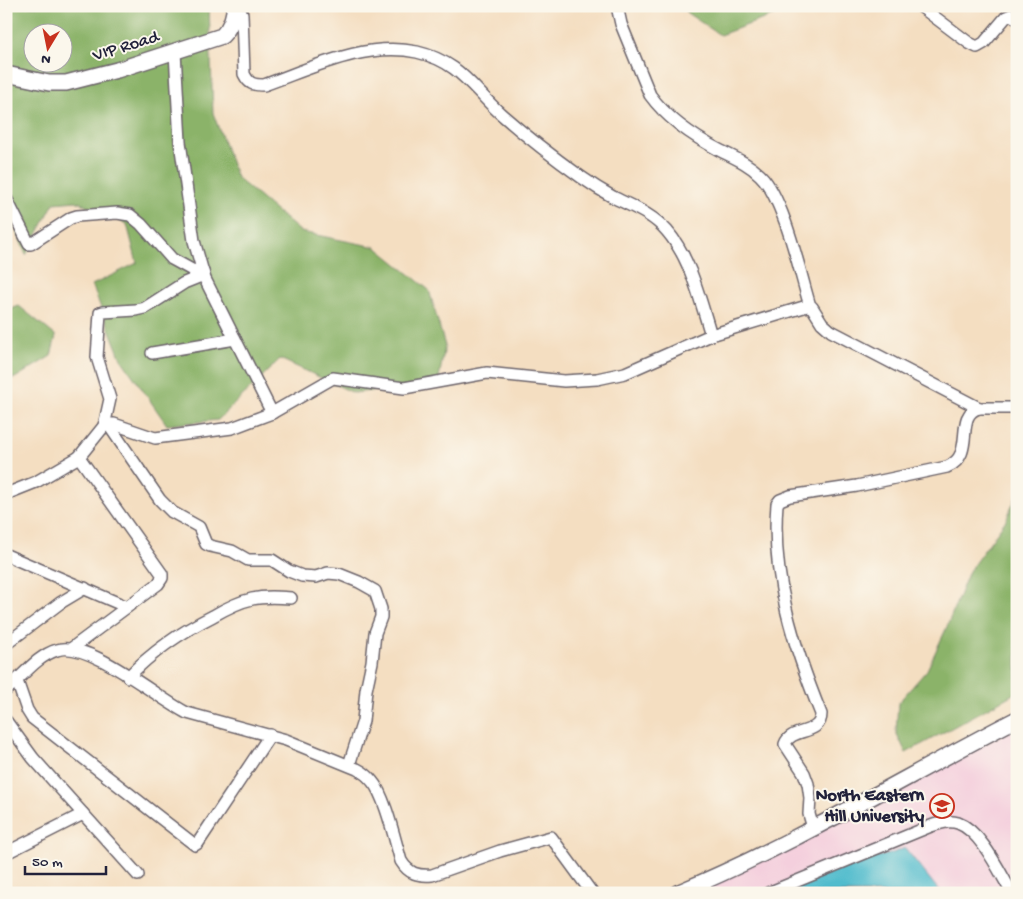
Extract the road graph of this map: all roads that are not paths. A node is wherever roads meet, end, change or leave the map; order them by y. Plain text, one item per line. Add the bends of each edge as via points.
1 (617, 6) edge
2 (926, 8) edge
3 (235, 9) edge
4 (1011, 14) edge
5 (175, 52) junction
6 (6, 74) edge
7 (6, 198) edge
8 (203, 274) junction
9 (810, 306) junction
10 (711, 335) junction
11 (235, 339) junction
12 (152, 353) dead end
13 (979, 408) junction
14 (1017, 408) edge
15 (272, 413) junction
16 (106, 425) junction
17 (79, 457) junction
18 (6, 494) edge
19 (6, 556) edge
20 (85, 588) junction
21 (291, 598) dead end
22 (127, 607) junction
23 (6, 644) edge
24 (72, 648) junction
25 (128, 677) junction
26 (17, 681) junction
27 (6, 690) edge
28 (1017, 719) edge
29 (8, 728) edge
30 (270, 735) junction
31 (349, 765) junction
32 (83, 814) junction
33 (813, 828) junction
34 (6, 853) edge
35 (138, 875) dead end
36 (592, 893) edge
37 (677, 893) edge
38 (768, 893) edge
39 (1012, 893) edge

1 - 9 street via 621,24 657,105 686,130 742,161 771,188
2 - 4 street via 977,47 984,44
3 - 5 street, VIP Road via 228,30 222,36
3 - 10 street via 242,14 244,74 252,85 264,85 354,54 389,49 428,55 454,67 543,150 593,185 646,212 668,232 694,281
5 - 6 street, VIP Road via 66,83
5 - 8 street via 180,142 194,242
7 - 8 street via 28,244 77,216 123,213 136,219 172,259
8 - 11 street
8 - 16 street via 145,308 100,313 97,357 110,398
9 - 10 street
9 - 13 street via 831,331
10 - 15 street via 625,372 597,379 564,381 487,373 404,388 334,378
11 - 12 street
11 - 15 street
13 - 14 street
13 - 33 street via 973,409 968,417 961,456 953,465 857,486 790,496 777,504 776,550 782,594 804,671 821,714 816,727 790,737 785,744 808,784
15 - 16 street via 232,428 165,438 148,437 114,424
16 - 17 street
16 - 31 street via 160,500 172,512 199,526 206,544 232,551 248,560 272,560 302,576 332,573 346,576 375,591 382,617 375,633 363,721
17 - 18 street via 36,482
17 - 22 street via 162,574 161,582
19 - 20 street
20 - 22 street
20 - 23 street
21 - 25 street via 252,599 223,611 168,642
22 - 24 street
24 - 25 street via 90,654
24 - 26 street via 44,656
25 - 30 street via 187,713
26 - 27 street
26 - 30 street via 32,718 195,845
28 - 33 street
29 - 32 street
30 - 31 street
31 - 36 street via 366,774 377,788 401,861 412,874 432,875 551,837
32 - 34 street
32 - 35 street
33 - 37 street
38 - 39 street via 931,826 957,822 975,834

